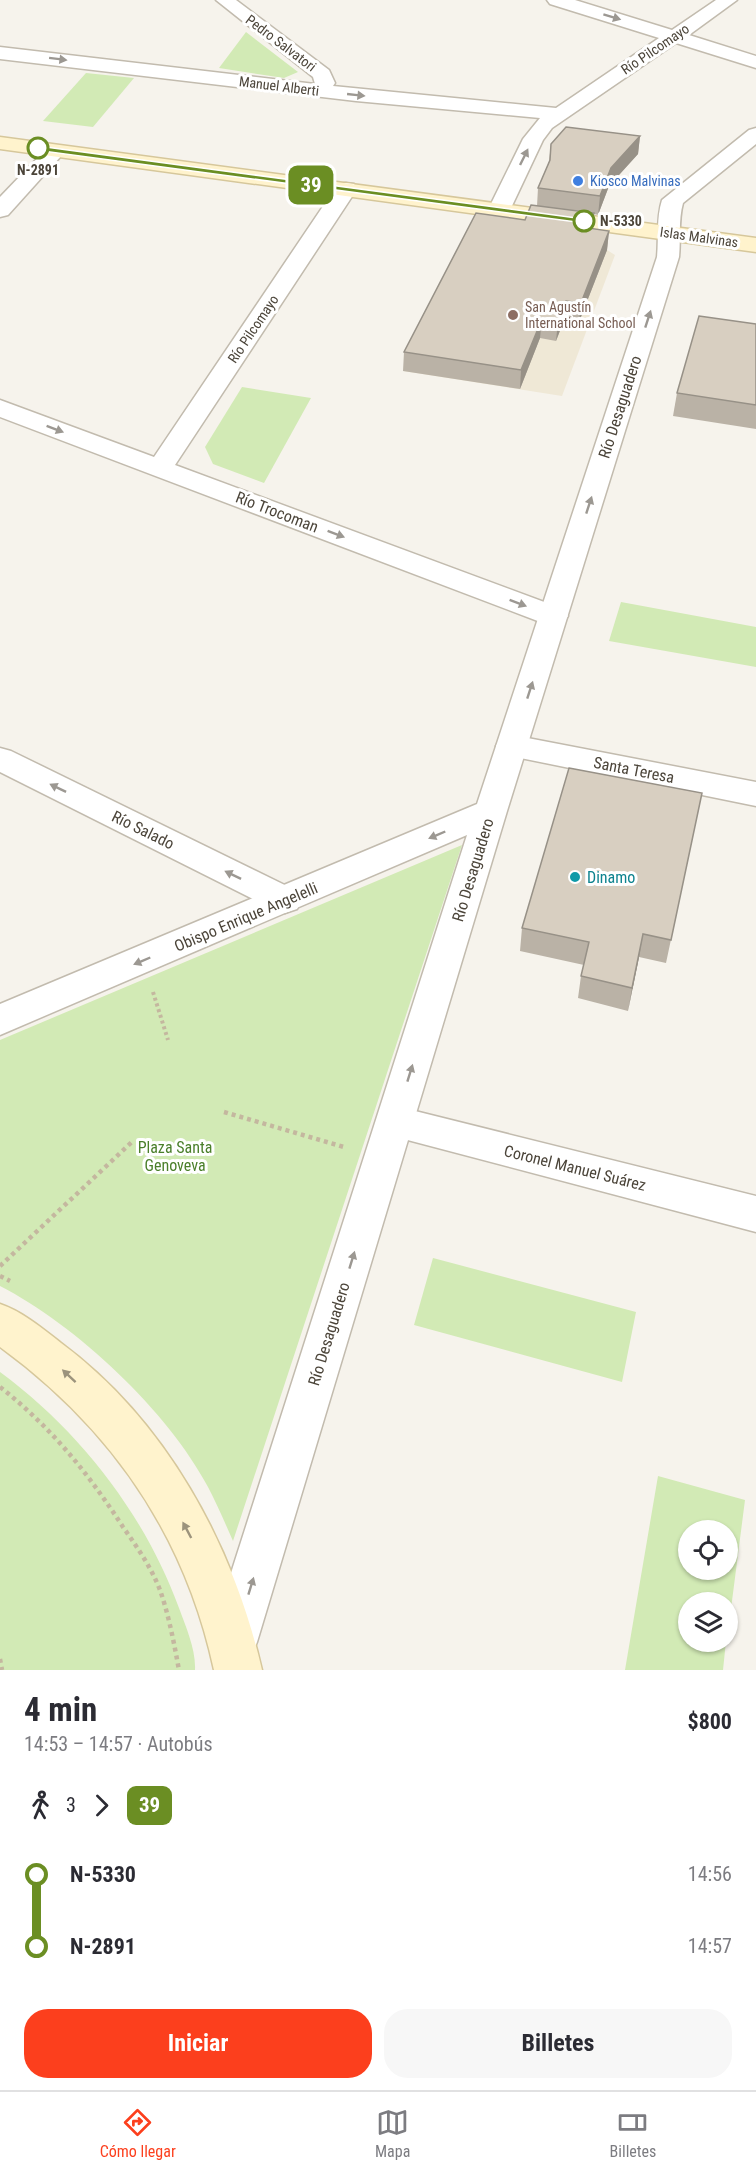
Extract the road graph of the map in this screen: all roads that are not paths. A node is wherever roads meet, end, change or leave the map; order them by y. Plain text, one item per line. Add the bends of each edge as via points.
1 (225, 0) edge
2 (556, 0) edge
3 (728, 0) edge
4 (673, 37) junction
5 (0, 53) edge
6 (756, 62) edge
7 (320, 91) junction
8 (558, 114) junction
9 (756, 134) edge
10 (0, 143) edge
11 (55, 151) junction
12 (346, 189) junction
13 (0, 210) edge
14 (499, 210) junction
15 (668, 233) junction
16 (756, 245) edge
17 (0, 408) edge
18 (160, 468) junction
19 (554, 616) junction
20 (512, 746) junction
21 (0, 759) edge
22 (756, 794) edge
23 (491, 811) junction
24 (285, 900) junction
25 (0, 1020) edge
26 (395, 1122) junction
27 (756, 1214) edge
28 (8, 1305) edge
29 (236, 1656) edge

1 - 7 street, Pedro Salvatori via 322,74 325,83
2 -> 4 street
3 - 4 street, Río Pilcomayo
4 - 6 street
4 - 8 street, Río Pilcomayo
5 -> 7 street, Manuel Alberti
7 -> 8 street, Manuel Alberti
14 -> 8 street, Río Pilcomayo via 536,134
9 - 15 street, Río Desaguadero via 673,200
10 - 11 main road, Islas Malvinas
11 - 12 main road, Islas Malvinas
11 - 13 street
12 - 14 main road, Islas Malvinas
12 - 18 street, Río Pilcomayo
14 - 15 main road, Islas Malvinas
15 - 16 main road, Islas Malvinas
19 -> 15 street, Río Desaguadero via 668,257
17 -> 18 street, Río Trocoman
18 -> 19 street, Río Trocoman
20 -> 19 street, Río Desaguadero
20 - 22 street, Santa Teresa
20 - 23 street, Río Desaguadero
24 -> 21 street, Río Salado
23 -> 24 street, Obispo Enrique Angelelli
26 -> 23 street, Río Desaguadero
24 -> 25 street, Obispo Enrique Angelelli
26 - 27 street, Coronel Manuel Suárez
29 -> 26 street, Río Desaguadero
29 -> 28 main road via 205,1564 139,1452 95,1401 48,1357

